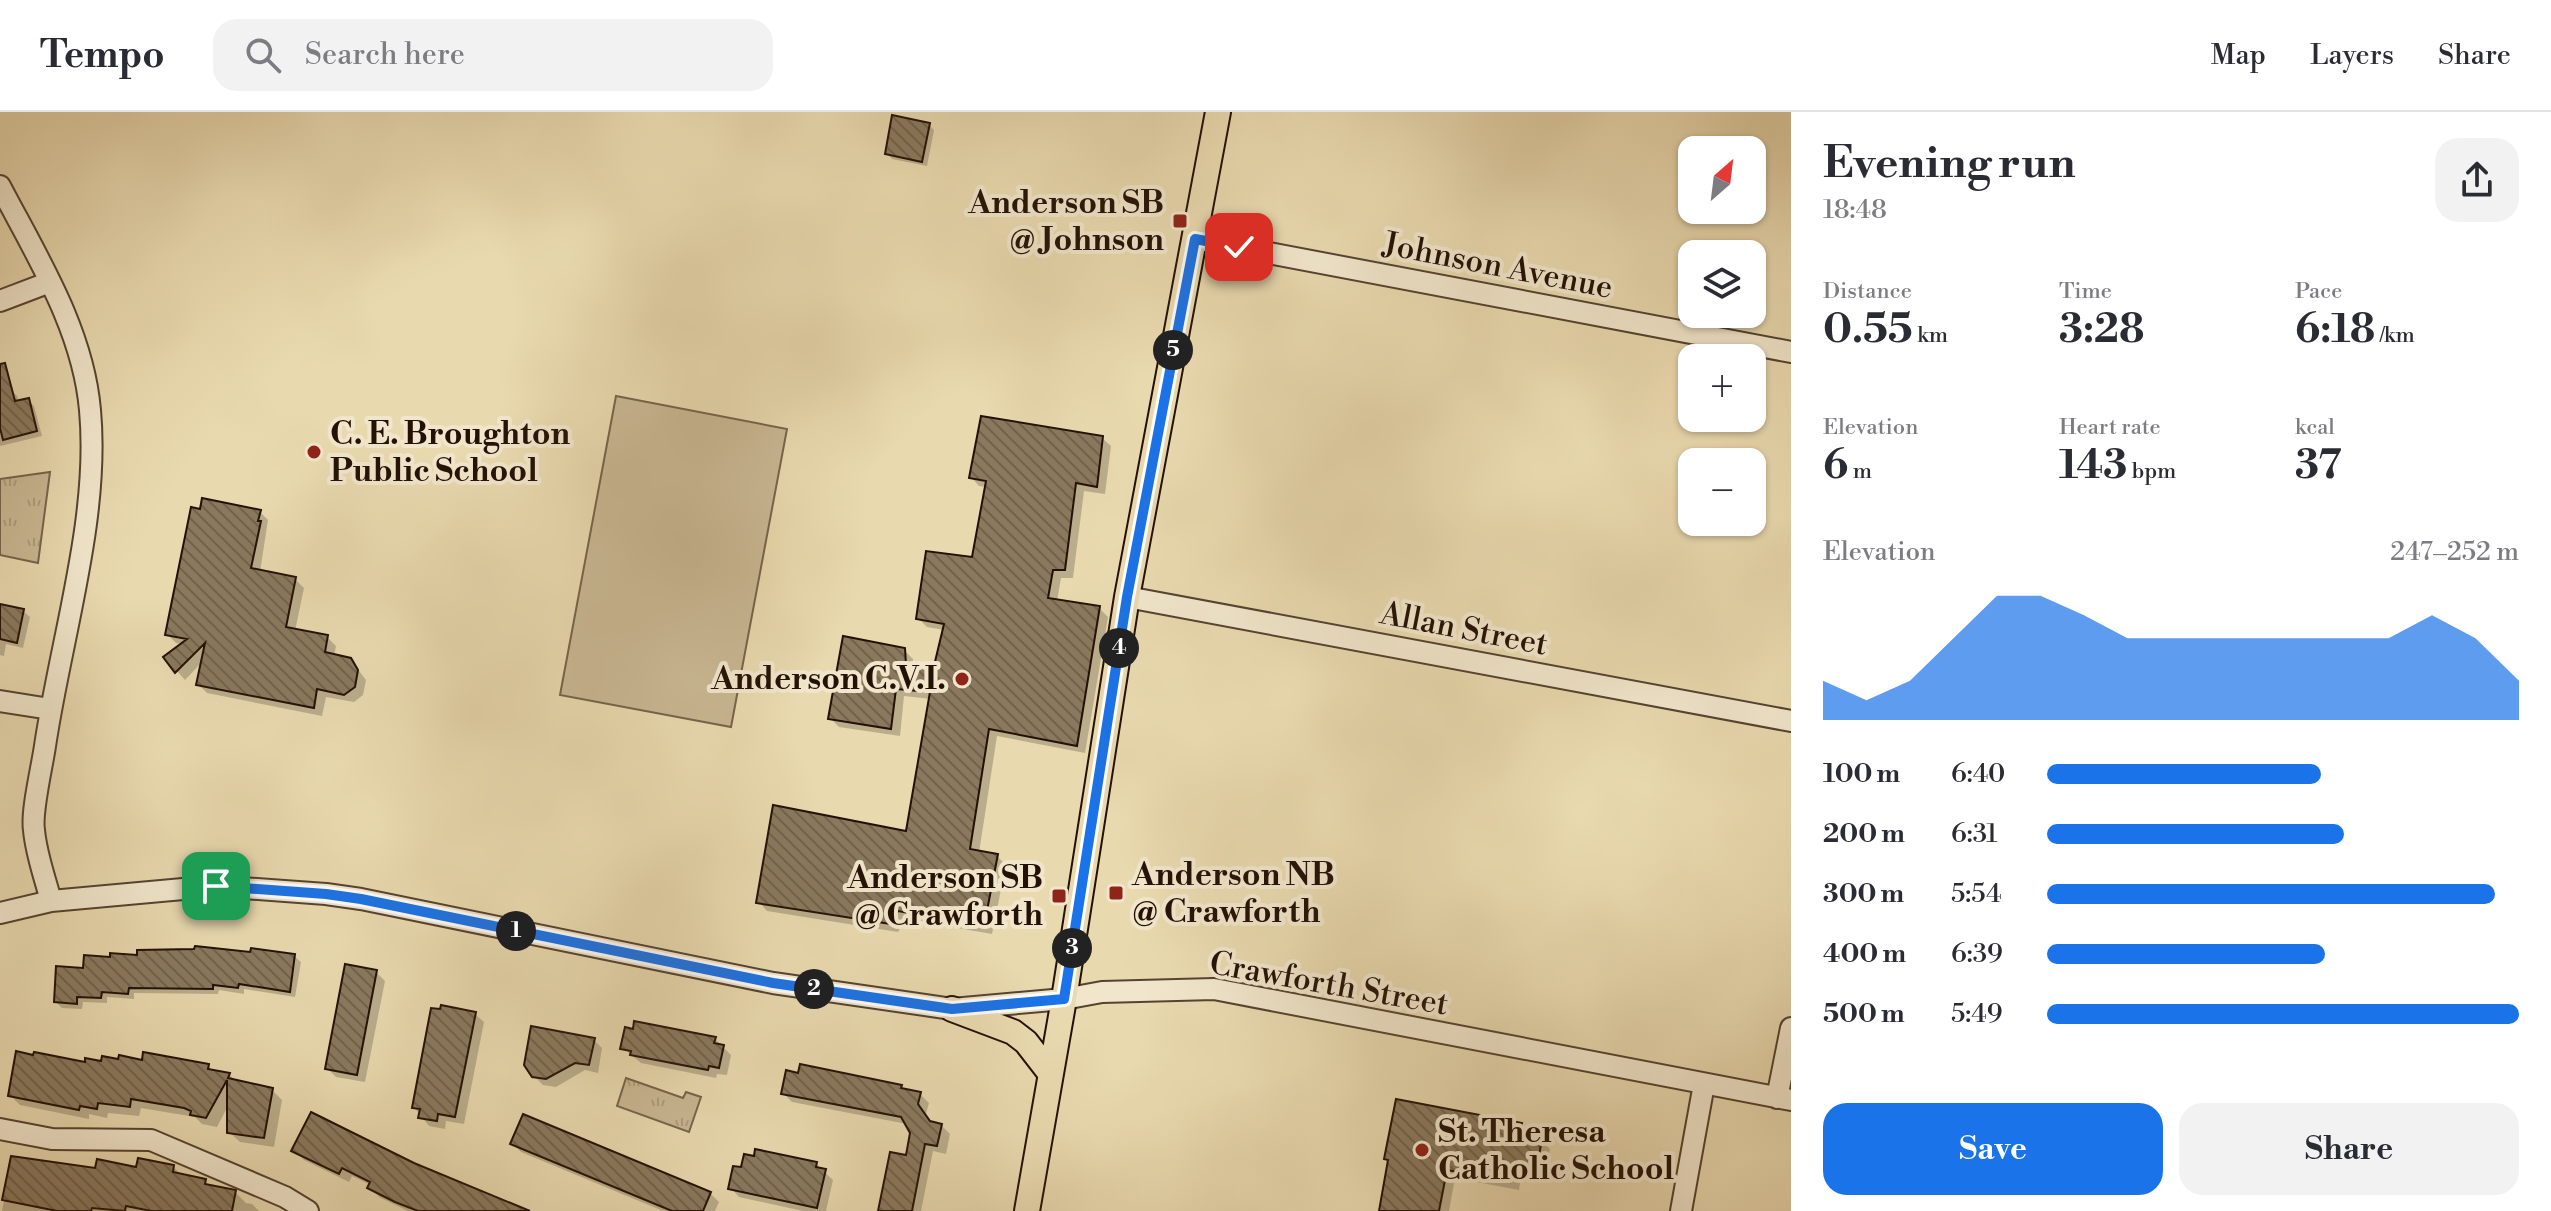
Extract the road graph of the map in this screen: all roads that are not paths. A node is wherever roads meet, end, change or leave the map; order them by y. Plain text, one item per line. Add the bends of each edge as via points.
1 (1218, 112) edge
2 (0, 186) edge
3 (1195, 239) junction
4 (50, 282) junction
5 (0, 301) edge
6 (1791, 352) edge
7 (1127, 597) junction
8 (0, 701) edge
9 (50, 709) junction
10 (1791, 721) edge
11 (51, 901) junction
12 (0, 913) edge
13 (1064, 999) junction
14 (952, 1009) junction
15 (1791, 1028) edge
16 (1050, 1073) junction
17 (1704, 1084) junction
18 (1784, 1099) edge
19 (0, 1129) edge
20 (308, 1211) edge
21 (1027, 1211) edge
22 (1681, 1211) edge

1 - 3 main road
2 - 4 street
3 - 6 street, Johnson Avenue
3 - 7 main road
4 - 5 street
4 - 9 street via 82,364 90,448 82,542
7 - 10 street, Allan Street
7 - 13 main road
8 - 9 street
9 - 11 street via 33,828
11 - 12 street, Crawforth Street
11 - 14 street, Crawforth Street via 216,886 326,894 773,983
13 - 14 street, Crawforth Street
13 - 16 main road
13 - 17 street, Crawforth Street via 1102,992 1214,989
14 - 16 main road via 1013,1032
15 - 18 street
16 - 21 main road
17 - 18 street, Crawforth Street
17 - 22 street
19 - 20 street via 52,1139 151,1140

